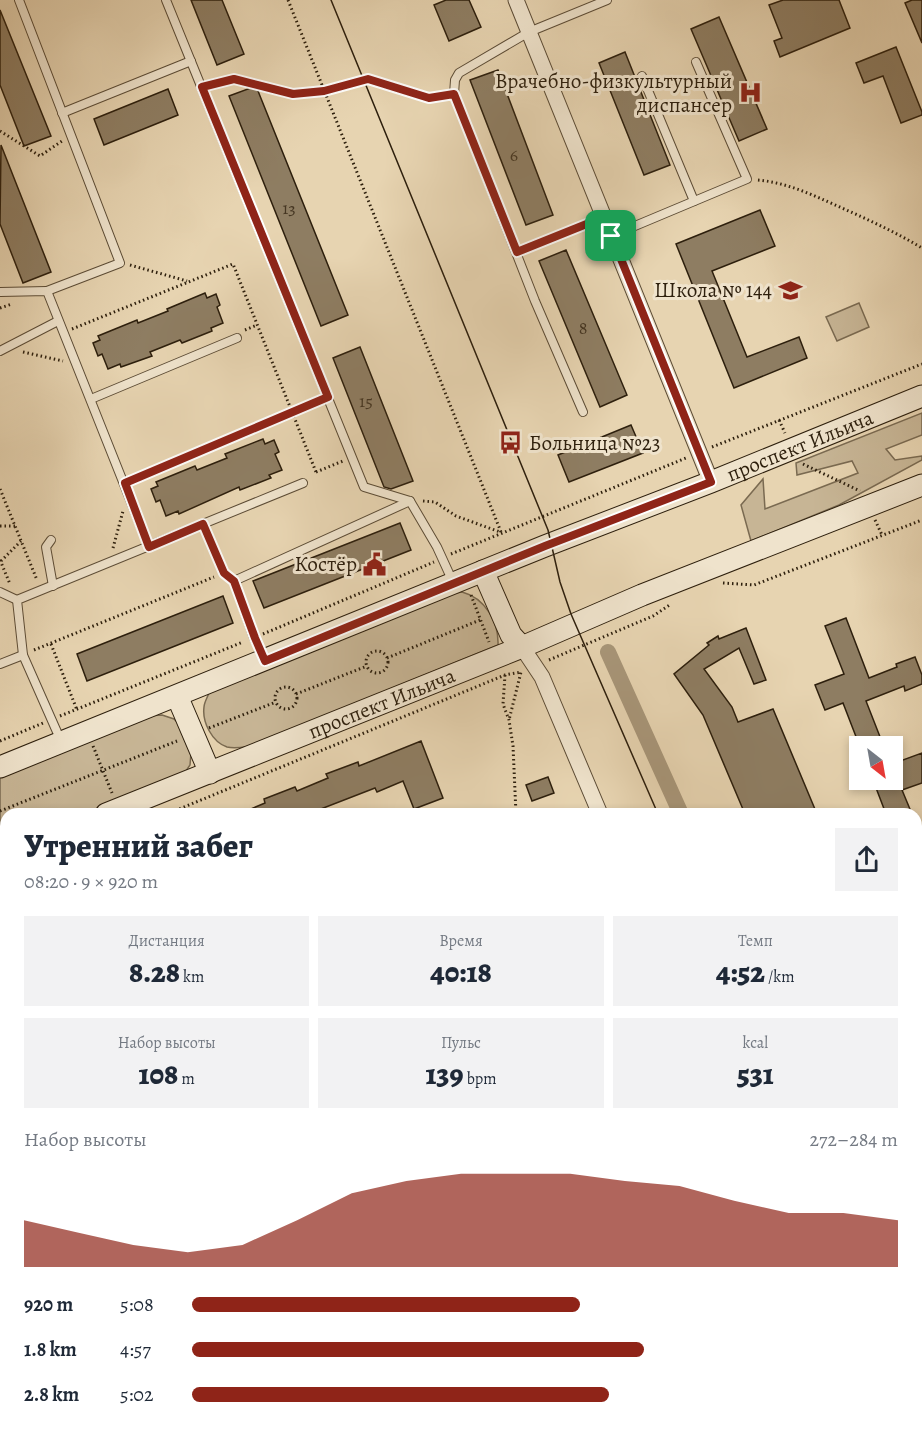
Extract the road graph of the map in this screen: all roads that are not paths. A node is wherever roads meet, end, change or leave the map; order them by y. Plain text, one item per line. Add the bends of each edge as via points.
1 (19, 0) edge
2 (166, 0) edge
3 (516, 0) edge
4 (607, 0) edge
5 (528, 32) junction
6 (191, 62) junction
7 (696, 62) dead end
8 (642, 76) dead end
9 (62, 112) junction
10 (694, 201) junction
11 (604, 217) junction
12 (611, 236) junction
13 (517, 252) junction
14 (47, 291) junction
15 (0, 292) edge
16 (58, 321) junction
17 (237, 338) dead end
18 (3, 349) edge
19 (922, 396) edge
20 (91, 399) junction
21 (583, 412) dead end
22 (711, 482) junction
23 (303, 483) road end
24 (922, 485) edge
25 (410, 501) junction
26 (203, 524) junction
27 (51, 540) dead end
28 (149, 547) junction
29 (483, 571) junction
30 (234, 581) junction
31 (53, 586) junction
32 (462, 588) junction
33 (0, 592) edge
34 (16, 600) junction
35 (522, 647) junction
36 (23, 655) junction
37 (265, 661) junction
38 (0, 664) edge
39 (177, 696) junction
40 (61, 742) junction
41 (0, 767) edge
42 (210, 773) junction
43 (121, 808) edge
44 (594, 808) edge

1 - 9 lane
2 - 6 lane
3 - 5 street
4 - 5 lane
5 - 11 street
5 - 13 lane via 459,73 454,80 454,94
6 - 9 lane
6 - 25 lane via 364,488
7 - 10 lane via 747,179
8 - 10 lane
9 - 14 lane via 120,262
10 - 12 lane
11 - 12 street
11 - 13 lane
12 - 22 street
13 - 21 lane
14 - 15 lane
14 - 16 lane
16 - 18 lane
16 - 20 lane
17 - 20 lane
19 - 22 street, проспект Ильича
20 - 28 lane
22 - 29 street, проспект Ильича
23 - 26 lane
24 - 35 street, проспект Ильича via 642,595
25 - 30 lane
25 - 32 lane
26 - 28 lane
26 - 30 lane via 224,573
27 - 31 lane via 46,547
28 - 31 lane
29 - 32 street, проспект Ильича
29 - 35 street via 511,635
30 - 37 lane
31 - 34 lane
32 - 37 street, проспект Ильича
33 - 34 lane
34 - 36 lane
35 - 42 street, проспект Ильича
35 - 44 street via 542,676
36 - 38 lane
36 - 40 lane
37 - 39 street, проспект Ильича
39 - 40 street, проспект Ильича
39 - 42 street
40 - 41 street, проспект Ильича
42 - 43 street, проспект Ильича

